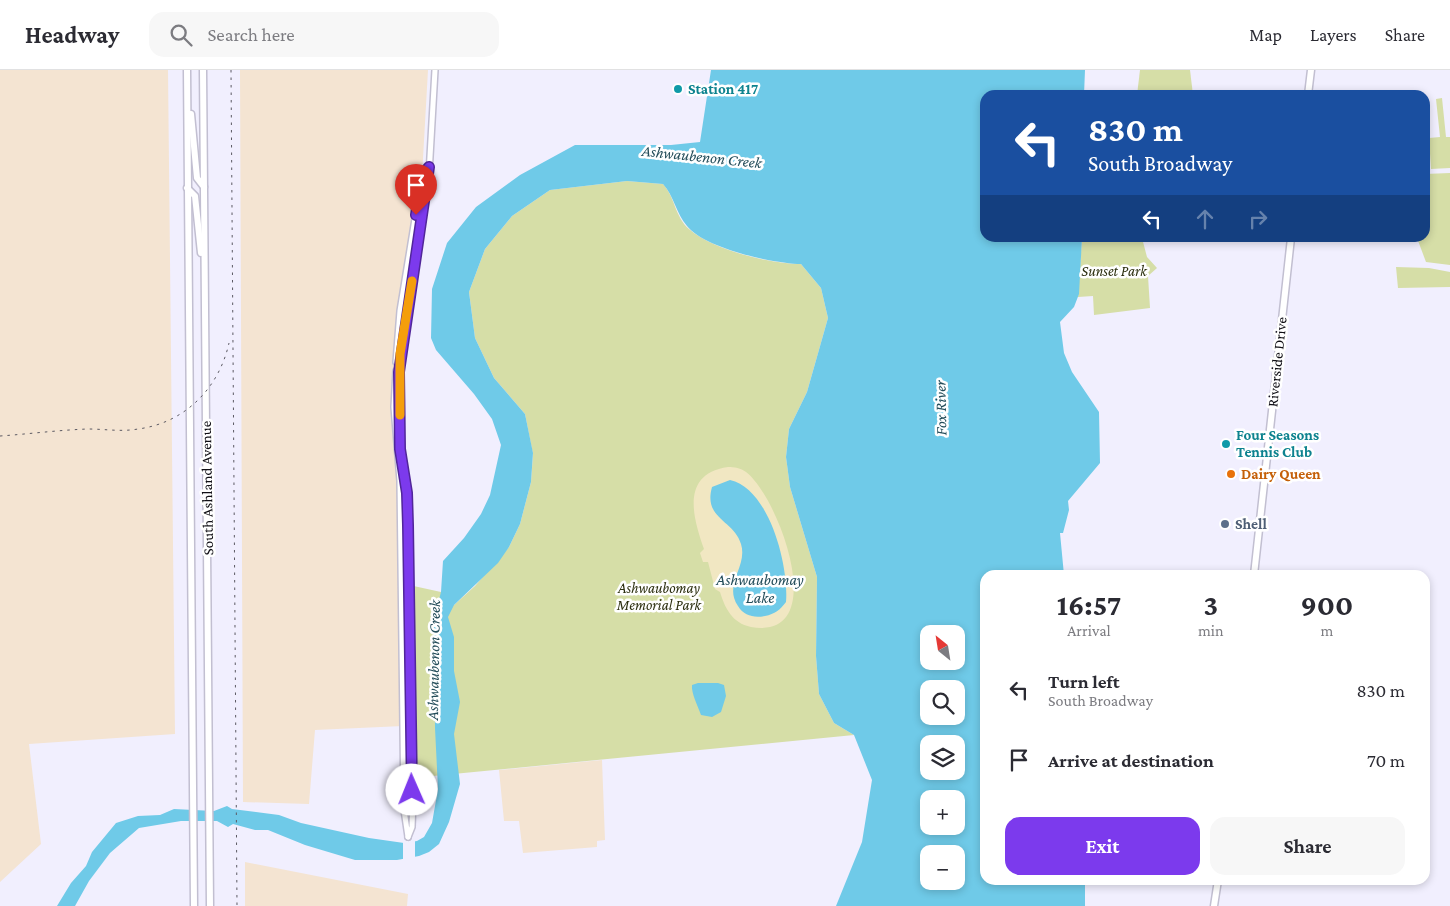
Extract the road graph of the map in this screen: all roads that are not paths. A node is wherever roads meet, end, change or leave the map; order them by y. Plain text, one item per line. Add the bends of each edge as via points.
1 (187, 70) edge
2 (203, 70) edge
3 (435, 70) edge
4 (1311, 70) edge
5 (1309, 90) edge
6 (187, 91) junction
7 (429, 167) junction
8 (204, 187) junction
9 (187, 188) junction
10 (1291, 242) edge
11 (205, 265) junction
12 (1255, 570) edge
13 (1217, 885) edge
14 (194, 906) edge
15 (210, 906) edge
16 (1214, 906) edge

1 - 6 main road, South Ashland Avenue
2 - 8 main road, South Ashland Avenue
3 - 7 street
4 - 5 main road
6 - 8 main road via 197,178
6 - 9 main road, South Ashland Avenue
7 - 7 street via 422,176 400,311 394,400 400,481 404,810 408,837 412,810 408,525 400,449 399,372
8 - 11 main road, South Ashland Avenue
9 - 11 main road via 195,196
9 - 14 main road, South Ashland Avenue
10 - 12 main road, Riverside Drive
11 - 15 main road, South Ashland Avenue
13 - 16 main road

